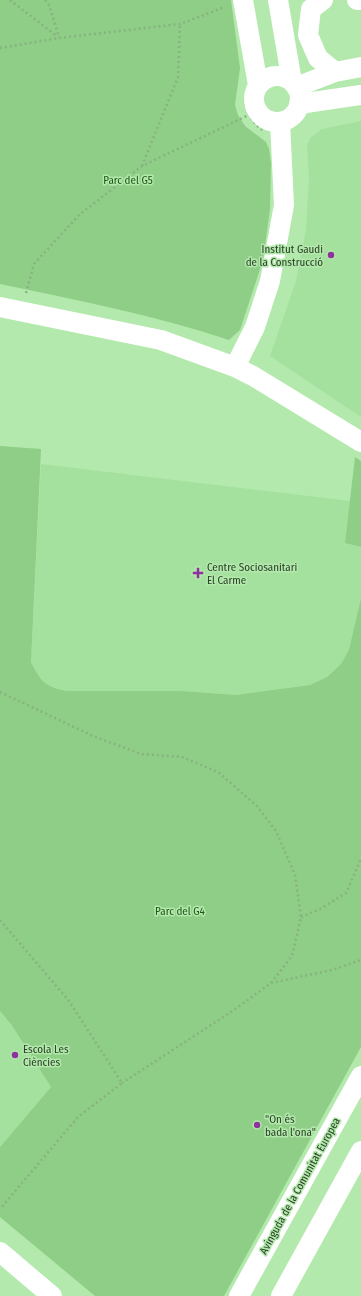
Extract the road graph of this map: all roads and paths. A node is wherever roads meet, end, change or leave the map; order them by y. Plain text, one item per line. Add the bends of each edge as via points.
1 (10, 0) edge
2 (45, 0) edge
3 (243, 0) edge
4 (278, 0) edge
5 (323, 0) edge
6 (180, 24) junction
7 (59, 38) junction
8 (0, 48) edge
9 (361, 67) edge
10 (335, 72) junction
11 (258, 85) junction
12 (296, 91) junction
13 (361, 95) edge
14 (257, 111) junction
15 (280, 122) junction
16 (142, 166) junction
17 (0, 308) edge
18 (21, 311) junction
19 (235, 367) junction
20 (356, 439) edge
21 (0, 692) edge
22 (361, 859) edge
23 (301, 917) junction
24 (0, 920) edge
25 (361, 960) edge
26 (271, 983) junction
27 (361, 1076) edge
28 (122, 1083) junction
29 (361, 1151) edge
30 (0, 1209) edge
31 (0, 1252) edge
32 (52, 1296) edge
33 (239, 1296) edge
34 (281, 1296) edge

1 - 7 path
2 - 7 path via 49,5
3 - 6 path
3 - 11 street
4 - 12 street
5 - 10 street via 311,9 308,35 318,58
6 - 7 path
6 - 16 path via 178,77
7 - 8 path
9 - 10 street
10 - 12 street
11 - 12 street via 274,76 282,77
11 - 14 street via 254,94
12 - 13 street
12 - 15 street via 296,112
14 - 15 street via 271,122
14 - 16 path
15 - 19 street via 284,205 270,281 255,327
16 - 18 path via 79,215 34,264
17 - 18 street
18 - 19 street via 161,340
19 - 20 street
21 - 23 path via 93,736 127,749 141,754 182,757 218,772 257,806 276,831 294,875
22 - 23 path via 346,893
23 - 26 path via 292,956
24 - 28 path via 69,1001
25 - 26 path via 332,970
26 - 28 path
27 - 33 street, Avinguda de la Comunitat Europea
28 - 30 path via 78,1117
29 - 34 street
31 - 32 street

